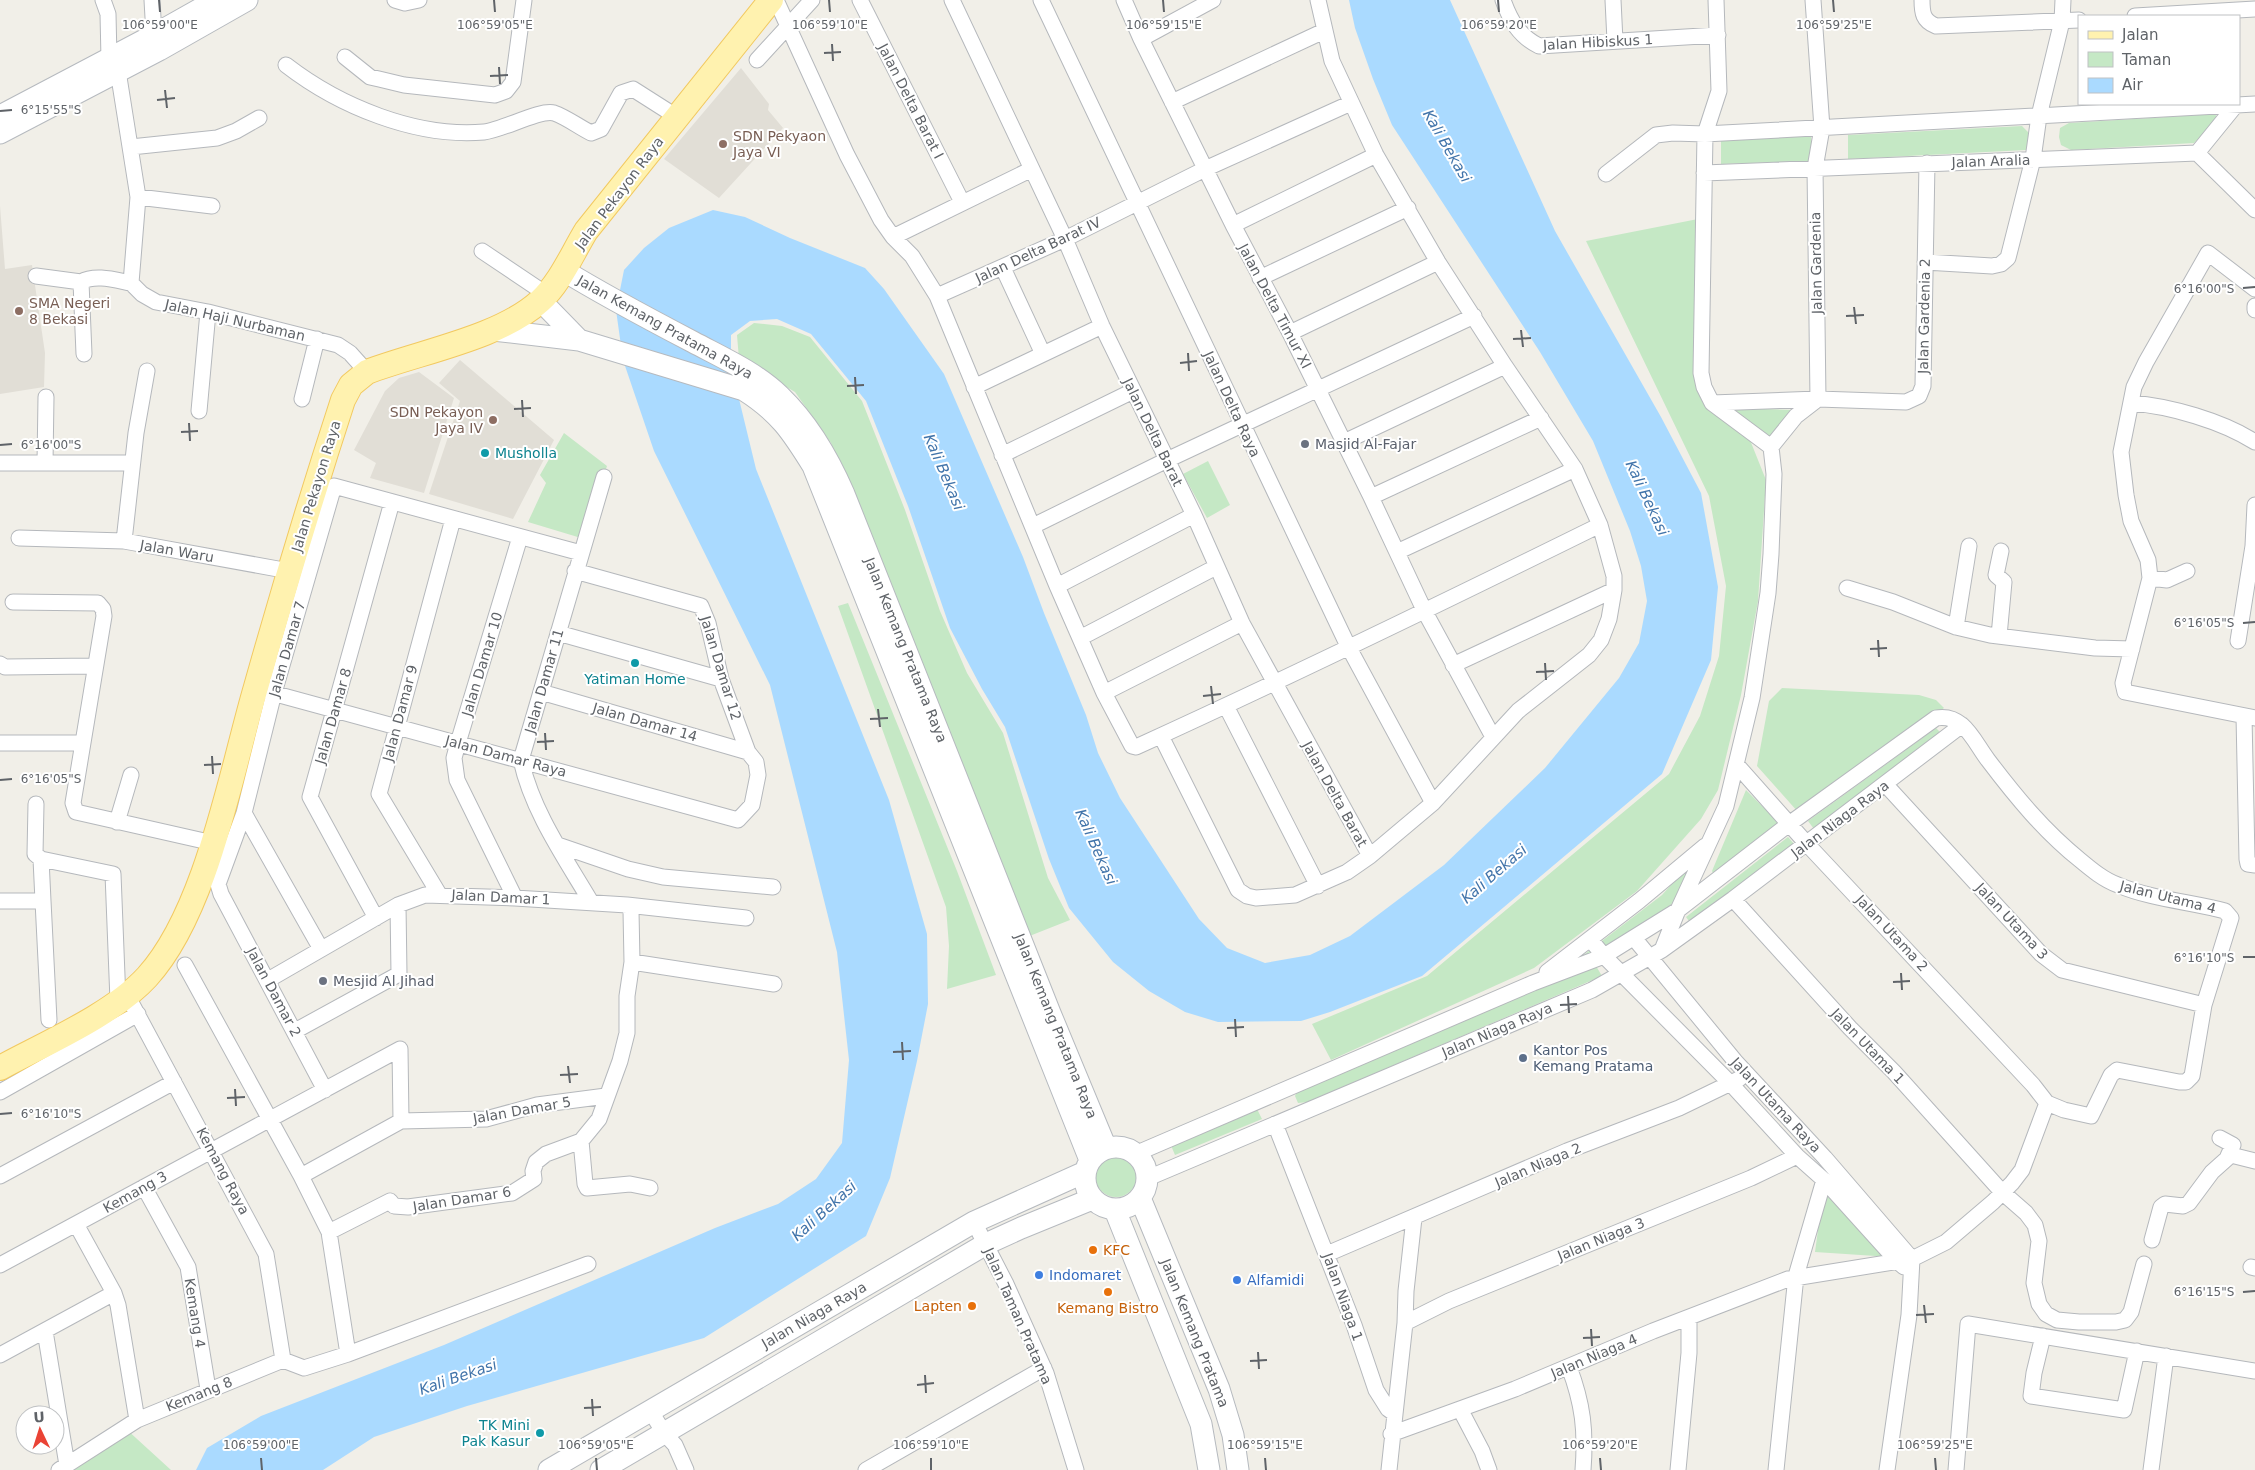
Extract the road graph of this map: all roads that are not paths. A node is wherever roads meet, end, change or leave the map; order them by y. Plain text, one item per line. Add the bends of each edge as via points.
1 (103, 0) edge
2 (152, 0) edge
3 (216, 0) edge
4 (247, 0) edge
5 (395, 0) edge
6 (419, 0) edge
7 (524, 0) edge
8 (771, 0) edge
9 (776, 0) edge
10 (812, 0) edge
11 (860, 0) edge
12 (952, 0) edge
13 (1041, 0) edge
14 (1124, 0) edge
15 (1213, 0) edge
16 (1318, 0) edge
17 (1503, 0) edge
18 (1613, 0) edge
19 (1716, 0) edge
20 (1813, 0) edge
21 (1922, 0) edge
22 (2063, 0) edge
23 (2255, 9) edge
24 (2152, 15) edge
25 (2078, 20) edge
26 (2062, 21) junction
27 (787, 25) junction
28 (1324, 31) junction
29 (1718, 34) junction
30 (1141, 38) junction
31 (157, 42) junction
32 (1615, 42) junction
33 (346, 57) dead end
34 (757, 60) dead end
35 (114, 65) junction
36 (286, 65) dead end
37 (1172, 102) junction
38 (1351, 103) junction
39 (2255, 104) edge
40 (2236, 106) junction
41 (0, 116) edge
42 (2039, 116) junction
43 (677, 117) junction
44 (259, 118) dead end
45 (1822, 128) junction
46 (0, 133) edge
47 (1705, 134) junction
48 (131, 147) junction
49 (2197, 153) junction
50 (1376, 154) junction
51 (2033, 159) junction
52 (1927, 163) junction
53 (1815, 168) junction
54 (1032, 169) junction
55 (1205, 169) junction
56 (1704, 173) junction
57 (1606, 174) dead end
58 (138, 197) junction
59 (962, 202) junction
60 (1137, 203) junction
61 (212, 206) dead end
62 (1408, 208) junction
63 (2255, 210) edge
64 (1233, 225) junction
65 (893, 237) junction
66 (1065, 240) junction
67 (482, 251) dead end
68 (1438, 262) junction
69 (1925, 262) junction
70 (1003, 268) junction
71 (563, 270) junction
72 (36, 276) dead end
73 (1260, 278) junction
74 (81, 282) junction
75 (131, 283) junction
76 (2255, 289) edge
77 (937, 296) junction
78 (544, 297) junction
79 (208, 312) junction
80 (1474, 316) junction
81 (1102, 326) junction
82 (493, 330) junction
83 (1290, 333) junction
84 (317, 339) junction
85 (583, 341) junction
86 (84, 354) dead end
87 (1043, 354) junction
88 (1505, 366) junction
89 (147, 371) dead end
90 (368, 372) junction
91 (974, 387) junction
92 (1317, 388) junction
93 (1134, 392) junction
94 (46, 397) dead end
95 (302, 399) dead end
96 (1818, 399) junction
97 (1712, 402) junction
98 (2131, 403) junction
99 (199, 411) dead end
100 (1541, 418) junction
101 (1242, 425) junction
102 (1344, 442) junction
103 (2255, 442) edge
104 (1771, 447) junction
105 (1002, 455) junction
106 (1167, 460) junction
107 (0, 463) edge
108 (45, 463) junction
109 (132, 463) junction
110 (1575, 469) junction
111 (604, 477) dead end
112 (1371, 497) junction
113 (392, 502) junction
114 (2255, 505) edge
115 (1194, 515) junction
116 (453, 519) junction
117 (1600, 525) junction
118 (1033, 526) junction
119 (19, 538) dead end
120 (520, 538) junction
121 (124, 541) junction
122 (1969, 546) dead end
123 (2001, 551) dead end
124 (1396, 552) junction
125 (581, 553) junction
126 (1216, 567) junction
127 (289, 571) junction
128 (576, 571) junction
129 (2187, 571) dead end
130 (2150, 578) junction
131 (1057, 586) junction
132 (1847, 588) dead end
133 (1614, 590) junction
134 (13, 602) dead end
135 (1425, 612) junction
136 (1242, 623) junction
137 (1956, 627) junction
138 (558, 633) junction
139 (1998, 636) junction
140 (1080, 638) junction
141 (2238, 641) dead end
142 (1348, 646) junction
143 (2132, 649) junction
144 (0, 664) edge
145 (1453, 665) junction
146 (94, 666) junction
147 (721, 679) junction
148 (1275, 684) junction
149 (265, 691) junction
150 (541, 692) junction
151 (1104, 693) junction
152 (1226, 706) junction
153 (336, 710) junction
154 (2249, 717) edge
155 (1962, 725) junction
156 (396, 726) junction
157 (1161, 736) junction
158 (1493, 737) junction
159 (0, 743) edge
160 (82, 743) junction
161 (458, 743) junction
162 (748, 752) junction
163 (521, 760) junction
164 (1736, 764) junction
165 (131, 775) dead end
166 (1885, 784) junction
167 (1433, 803) junction
168 (36, 804) dead end
169 (244, 813) junction
170 (738, 820) joint
171 (117, 822) junction
172 (1789, 824) junction
173 (1710, 842) junction
174 (213, 843) junction
175 (1807, 844) junction
176 (558, 845) junction
177 (1370, 856) junction
178 (42, 859) junction
179 (2255, 865) edge
180 (1318, 886) junction
181 (773, 887) dead end
182 (221, 894) joint
183 (439, 894) junction
184 (515, 898) junction
185 (1734, 899) junction
186 (0, 901) edge
187 (43, 901) junction
188 (591, 902) junction
189 (398, 905) junction
190 (627, 906) junction
191 (1678, 910) junction
192 (376, 918) junction
193 (746, 918) dead end
194 (1634, 938) junction
195 (1590, 939) junction
196 (321, 949) junction
197 (1656, 954) junction
198 (1604, 956) junction
199 (632, 962) junction
200 (185, 965) dead end
201 (1622, 974) junction
202 (268, 980) junction
203 (1534, 983) junction
204 (774, 984) dead end
205 (128, 1003) junction
206 (2204, 1005) junction
207 (49, 1020) dead end
208 (295, 1031) junction
209 (0, 1068) edge
210 (1747, 1074) junction
211 (174, 1082) junction
212 (1731, 1084) junction
213 (325, 1090) junction
214 (0, 1092) edge
215 (606, 1096) junction
216 (2047, 1103) junction
217 (270, 1120) junction
218 (401, 1121) junction
219 (1275, 1124) junction
220 (2220, 1138) dead end
221 (581, 1141) junction
222 (212, 1151) junction
223 (1135, 1154) junction
224 (1797, 1156) junction
225 (2228, 1156) junction
226 (1094, 1160) junction
227 (2255, 1160) edge
228 (0, 1176) edge
229 (301, 1176) junction
230 (1824, 1180) junction
231 (144, 1187) junction
232 (650, 1188) dead end
233 (1144, 1188) junction
234 (2002, 1192) junction
235 (1092, 1199) junction
236 (1115, 1210) junction
237 (1414, 1218) junction
238 (974, 1222) junction
239 (76, 1224) junction
240 (329, 1232) junction
241 (2152, 1240) dead end
242 (986, 1244) junction
243 (1327, 1254) junction
244 (1, 1262) edge
245 (588, 1264) dead end
246 (1907, 1264) junction
247 (2144, 1264) dead end
248 (1796, 1276) junction
249 (114, 1293) junction
250 (1689, 1318) junction
251 (1405, 1322) junction
252 (44, 1331) junction
253 (2043, 1336) junction
254 (2137, 1351) junction
255 (348, 1354) junction
256 (0, 1355) edge
257 (2166, 1356) junction
258 (283, 1360) junction
259 (1569, 1367) junction
260 (1044, 1368) junction
261 (2255, 1371) edge
262 (208, 1389) junction
263 (1460, 1408) junction
264 (650, 1410) junction
265 (1395, 1414) junction
266 (137, 1420) junction
267 (664, 1433) junction
268 (1392, 1434) junction
269 (63, 1468) edge
270 (553, 1469) edge
271 (601, 1470) edge
272 (686, 1470) edge
273 (866, 1470) edge
274 (1076, 1470) edge
275 (1209, 1470) edge
276 (1238, 1470) edge
277 (1389, 1470) edge
278 (1489, 1470) edge
279 (1583, 1470) edge
280 (1678, 1470) edge
281 (1776, 1470) edge
282 (1887, 1470) edge
283 (1956, 1470) edge
284 (2151, 1470) edge

1 - 35 street via 108,14
2 - 31 street
3 - 31 street
4 - 31 street
5 - 6 street via 405,4
7 - 33 street via 513,82 506,91 495,94 404,85 370,77
8 - 43 main road, Jalan Pekayon Raya
9 - 27 street
10 - 27 street
11 - 59 street, Jalan Delta Barat I
12 - 54 street, Jalan Delta Barat
13 - 60 street, Jalan Delta Raya
14 - 30 street, Jalan Delta Timur XI
15 - 30 street
16 - 28 street
17 - 32 street, Jalan Hibiskus 1 via 1509,18 1529,41 1539,46
18 - 32 street
19 - 29 street
20 - 45 street, Jalan Gardenia
21 - 26 street via 1922,15 1936,26
22 - 26 street
23 - 24 street
25 - 26 street
26 - 42 street
27 - 34 street
27 - 65 street via 847,155
28 - 37 street
28 - 38 street via 1332,61
29 - 32 street, Jalan Hibiskus 1
29 - 47 street via 1719,91
30 - 37 street, Jalan Delta Timur XI
31 - 35 street
35 - 41 street
35 - 46 street
35 - 48 street
36 - 43 street via 350,104 426,130 485,132 544,112 553,113 591,133 597,132 621,93 633,90
37 - 55 street, Jalan Delta Timur XI
38 - 50 street
38 - 55 street, Jalan Delta Barat IV
39 - 40 street
40 - 42 street
40 - 49 street
42 - 45 street
42 - 51 street
43 - 71 main road, Jalan Pekayon Raya via 586,231
44 - 48 street via 217,138
45 - 47 street
45 - 53 street, Jalan Gardenia
47 - 56 street
47 - 57 street via 1656,136
48 - 58 street
49 - 51 street, Jalan Aralia
49 - 63 street
50 - 62 street
50 - 64 street
51 - 52 street, Jalan Aralia
51 - 69 street via 2008,258 2002,264
52 - 53 street, Jalan Aralia
52 - 69 street, Jalan Gardenia 2
53 - 56 street, Jalan Aralia
53 - 96 street, Jalan Gardenia
54 - 59 street
54 - 66 street, Jalan Delta Barat
55 - 60 street, Jalan Delta Barat IV
55 - 64 street, Jalan Delta Timur XI
56 - 97 street via 1701,373
58 - 61 street
58 - 75 street
59 - 65 street
60 - 66 street, Jalan Delta Barat IV
60 - 101 street, Jalan Delta Raya
62 - 68 street
62 - 73 street
64 - 73 street, Jalan Delta Timur XI
65 - 77 street via 912,256
66 - 70 street, Jalan Delta Barat IV
66 - 81 street, Jalan Delta Barat
67 - 78 street
68 - 80 street
68 - 83 street
69 - 96 street, Jalan Gardenia 2 via 1924,386 1919,396 1906,402
70 - 77 street, Jalan Delta Barat IV
70 - 87 street
71 - 78 main road, Jalan Pekayon Raya
71 - 226 street, Jalan Kemang Pratama Raya via 750,372 779,395 802,420 832,467 1050,1013
72 - 74 street
73 - 83 street, Jalan Delta Timur XI
74 - 75 street via 96,278
74 - 86 street
75 - 79 street, Jalan Haji Nurbaman via 156,302
76 - 98 street via 2208,253 2146,362 2134,387
77 - 91 street
78 - 82 main road, Jalan Pekayon Raya via 514,320
78 - 85 street, Jalan Kemang Pratama Raya
79 - 84 street, Jalan Haji Nurbaman
79 - 99 street
80 - 88 street
80 - 92 street
81 - 87 street
81 - 93 street, Jalan Delta Barat
82 - 85 street, Jalan Kemang Pratama Raya
82 - 90 main road, Jalan Pekayon Raya
83 - 92 street, Jalan Delta Timur XI
84 - 90 street, Jalan Haji Nurbaman via 338,345
84 - 95 street
85 - 226 street, Jalan Kemang Pratama Raya via 744,390 764,402 789,427 813,466
87 - 91 street
88 - 100 street
88 - 102 street
89 - 109 street, Jalan Waru
90 - 127 main road, Jalan Pekayon Raya via 351,385 343,400
91 - 105 street
92 - 101 street
92 - 102 street, Jalan Delta Timur XI
93 - 105 street
93 - 106 street, Jalan Delta Barat
94 - 108 street
96 - 97 street, Jalan Gardenia 2
96 - 104 street via 1796,416
97 - 104 street
98 - 103 street via 2173,408 2223,426
98 - 130 street via 2121,452 2131,521 2148,560
100 - 110 street
100 - 112 street
101 - 106 street
101 - 142 street, Jalan Delta Raya
102 - 112 street, Jalan Delta Timur XI
104 - 164 street via 1774,474 1768,593 1752,698
105 - 118 street
106 - 115 street, Jalan Delta Barat
106 - 118 street
107 - 108 street
108 - 109 street
109 - 121 street, Jalan Waru
110 - 117 street
110 - 124 street
111 - 125 street, Jalan Damar 11
112 - 124 street, Jalan Delta Timur XI
113 - 116 street
113 - 149 street, Jalan Damar 7 via 334,486
113 - 153 street, Jalan Damar 8
114 - 141 street via 2253,546
115 - 126 street, Jalan Delta Barat
115 - 131 street
116 - 120 street
116 - 156 street, Jalan Damar 9
117 - 133 street via 1611,561
117 - 135 street
118 - 131 street
119 - 121 street
120 - 125 street
120 - 161 street, Jalan Damar 10
121 - 127 street, Jalan Waru
122 - 137 street
123 - 139 street via 1996,575 2004,582
124 - 135 street, Jalan Delta Timur XI
125 - 128 street, Jalan Damar 11
126 - 136 street, Jalan Delta Barat
126 - 140 street
127 - 149 main road, Jalan Pekayon Raya
128 - 138 street, Jalan Damar 11
128 - 147 street, Jalan Damar 12 via 701,606
129 - 130 street via 2167,580
130 - 143 street
131 - 140 street
132 - 137 street
133 - 145 street
133 - 158 street via 1613,606 1601,640 1589,655 1518,711
134 - 146 street via 98,603 104,616
135 - 142 street
135 - 145 street, Jalan Delta Timur XI
136 - 148 street, Jalan Delta Barat
136 - 151 street
137 - 139 street
138 - 147 street
138 - 150 street, Jalan Damar 11
139 - 143 street via 2095,648
140 - 151 street
142 - 148 street
142 - 167 street, Jalan Delta Raya
143 - 154 street via 2123,683 2125,692
144 - 146 street via 5,667
145 - 158 street, Jalan Delta Timur XI
146 - 160 street
147 - 162 street, Jalan Damar 12
148 - 152 street
148 - 177 street, Jalan Delta Barat
149 - 153 street, Jalan Damar Raya
149 - 169 street, Jalan Damar 7
149 - 174 main road, Jalan Pekayon Raya
150 - 162 street, Jalan Damar 14
150 - 163 street, Jalan Damar 11
151 - 157 street via 1132,746
152 - 157 street
152 - 180 street
153 - 156 street, Jalan Damar Raya
153 - 192 street, Jalan Damar 8 via 310,797
154 - 179 street via 2247,859 2248,864
155 - 166 street, Jalan Niaga Raya
155 - 172 street via 1951,719 1936,718
155 - 206 street, Jalan Utama 4 via 2026,810 2093,871 2117,885 2229,914 2231,923
156 - 161 street, Jalan Damar Raya
156 - 183 street, Jalan Damar 9 via 379,794
157 - 180 street via 1238,890 1247,896 1265,897 1294,895
158 - 167 street
159 - 160 street
160 - 171 street via 73,803 76,812
161 - 163 street, Jalan Damar Raya
161 - 184 street, Jalan Damar 10 via 454,758 457,780
162 - 170 street, Jalan Damar 12 via 756,762 758,776 752,805
163 - 170 street, Jalan Damar Raya
163 - 176 street, Jalan Damar 11 via 526,785
164 - 172 street, Jalan Utama 2
164 - 173 street via 1726,806
165 - 171 street
166 - 175 street, Jalan Niaga Raya
166 - 206 street, Jalan Utama 3 via 2040,954 2053,964 2062,970
167 - 177 street
168 - 178 street via 33,847 35,854
169 - 182 street, Jalan Damar 7 via 218,884
169 - 196 street
171 - 174 street
172 - 175 street, Jalan Utama 2
172 - 191 street
173 - 191 street
173 - 195 street
174 - 205 main road, Jalan Pekayon Raya via 193,901 168,950
175 - 185 street, Jalan Niaga Raya
175 - 216 street, Jalan Utama 2
176 - 181 street via 628,869 663,877
176 - 188 street, Jalan Damar 11
177 - 180 street
178 - 187 street
178 - 205 street via 113,874
182 - 202 street, Jalan Damar 2
183 - 184 street, Jalan Damar 1
183 - 189 street, Jalan Damar 1 via 424,895
184 - 188 street, Jalan Damar 1
185 - 197 street, Jalan Niaga Raya
185 - 234 street, Jalan Utama 1
186 - 187 street
187 - 207 street
188 - 190 street, Jalan Damar 1
189 - 192 street, Jalan Damar 1
189 - 208 street via 400,974
190 - 193 street, Jalan Damar 1
190 - 199 street via 631,910
191 - 194 street
191 - 197 street
192 - 196 street, Jalan Damar 1
194 - 197 street, Jalan Utama Raya
194 - 198 street
195 - 198 street
195 - 203 street
196 - 202 street, Jalan Damar 1
197 - 201 street, Jalan Niaga Raya
197 - 210 street, Jalan Utama Raya
198 - 201 street
198 - 203 street
199 - 204 street
199 - 215 street via 627,996 627,1033
200 - 217 street
201 - 212 street
201 - 219 street, Jalan Niaga Raya via 1592,990
202 - 208 street, Jalan Damar 2
203 - 223 street
205 - 209 main road, Jalan Pekayon Raya
205 - 211 street, Kemang Raya
205 - 214 street
206 - 216 street, Jalan Utama 4 via 2192,1076 2186,1082 2117,1070 2111,1075 2091,1116
208 - 213 street, Jalan Damar 2
210 - 212 street, Jalan Niaga 2
210 - 246 street, Jalan Utama Raya via 1825,1158
211 - 222 street, Kemang Raya
211 - 228 street
212 - 224 street
212 - 237 street, Jalan Niaga 2
213 - 217 street, Kemang 3
213 - 218 street, Kemang 3 via 400,1049
215 - 218 street, Jalan Damar 5 via 537,1106 486,1119
215 - 221 street via 599,1119
216 - 234 street, Jalan Niaga 4 via 2022,1170
217 - 222 street, Kemang 3
217 - 229 street
218 - 229 street, Jalan Damar 5
219 - 233 street, Jalan Niaga Raya
219 - 243 street, Jalan Niaga 1
220 - 225 street via 2233,1145
221 - 232 street via 587,1188 630,1184
221 - 240 street, Jalan Damar 6 via 546,1154 536,1162 534,1179 512,1193 408,1207 394,1206 390,1201
222 - 231 street, Kemang 3
222 - 258 street, Kemang Raya via 266,1254
223 - 226 street via 1116,1147
223 - 233 street via 1144,1165
224 - 230 street
224 - 251 street, Jalan Niaga 3
225 - 227 street
225 - 241 street via 2206,1178 2189,1203 2161,1207
226 - 235 street via 1085,1186
226 - 238 street, Jalan Niaga Raya
229 - 240 street
230 - 246 street
230 - 248 street
231 - 239 street, Kemang 3
231 - 262 street, Kemang 4 via 188,1268
233 - 236 street via 1133,1204
233 - 276 street, Jalan Kemang Pratama via 1219,1389 1233,1434
234 - 246 street, Jalan Niaga 4 via 1946,1242
234 - 247 street, Jalan Utama 1 via 2035,1225 2039,1241 2034,1283 2046,1314 2057,1320 2125,1320 2131,1312
235 - 236 street via 1098,1205
235 - 242 street, Jalan Niaga Raya
236 - 275 street, Jalan Kemang Pratama via 1201,1424
237 - 243 street, Jalan Niaga 2
237 - 251 street
238 - 242 street, Jalan Taman Pratama
238 - 264 street, Jalan Niaga Raya
239 - 244 street, Kemang 3
239 - 249 street
240 - 255 street
242 - 260 street, Jalan Taman Pratama
242 - 267 street, Jalan Niaga Raya
243 - 265 street, Jalan Niaga 1 via 1376,1390 1388,1410
245 - 255 street
246 - 248 street, Jalan Niaga 4
246 - 282 street via 1909,1315
248 - 250 street, Jalan Niaga 4
248 - 281 street
249 - 252 street
249 - 266 street
250 - 259 street, Jalan Niaga 4
250 - 280 street
251 - 265 street
252 - 256 street
252 - 269 street
253 - 254 street
253 - 254 street via 2031,1396 2124,1410
253 - 283 street via 1968,1324
254 - 257 street
255 - 258 street via 304,1368
257 - 261 street
257 - 284 street
258 - 262 street, Kemang 8
259 - 263 street, Jalan Niaga 4
259 - 279 street via 1584,1417
260 - 273 street
260 - 274 street, Jalan Taman Pratama
262 - 266 street, Kemang 8
263 - 268 street, Jalan Niaga 4
263 - 278 street
264 - 267 street
264 - 270 street, Jalan Niaga Raya
265 - 268 street
266 - 269 street, Kemang 8
267 - 271 street, Jalan Niaga Raya
267 - 272 street via 675,1445
268 - 277 street

